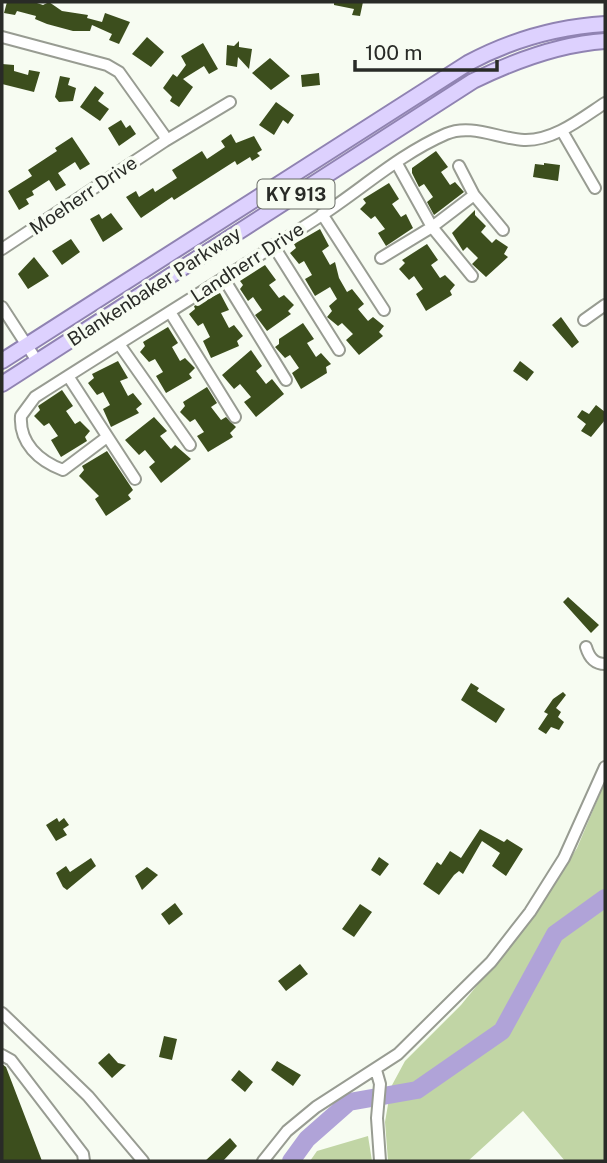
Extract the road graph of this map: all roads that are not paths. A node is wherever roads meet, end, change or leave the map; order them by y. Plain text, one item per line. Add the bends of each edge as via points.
1 (605, 24) edge
2 (2, 37) edge
3 (605, 41) edge
4 (230, 102) dead end
5 (605, 103) edge
6 (562, 131) junction
7 (165, 141) junction
8 (396, 162) junction
9 (459, 166) dead end
10 (595, 188) dead end
11 (474, 195) junction
12 (323, 214) junction
13 (432, 227) junction
14 (503, 230) dead end
15 (273, 245) junction
16 (2, 249) edge
17 (382, 258) dead end
18 (472, 276) dead end
19 (225, 279) junction
20 (605, 305) edge
21 (2, 307) edge
22 (384, 310) dead end
23 (170, 312) junction
24 (584, 320) dead end
25 (120, 344) junction
26 (27, 346) junction
27 (339, 350) dead end
28 (2, 361) edge
29 (37, 361) junction
30 (68, 376) junction
31 (286, 380) dead end
32 (2, 384) edge
33 (234, 417) dead end
34 (107, 437) junction
35 (190, 445) dead end
36 (135, 479) dead end
37 (586, 648) dead end
38 (605, 664) edge
39 (605, 767) edge
40 (2, 1013) edge
41 (2, 1055) edge
42 (376, 1070) junction
43 (84, 1161) edge
44 (143, 1161) edge
45 (263, 1161) edge
46 (380, 1161) edge

1 - 26 main road, Blankenbaker Parkway / KY 913 via 531,37 468,63
2 - 7 street via 119,72
3 - 29 main road, Blankenbaker Parkway / KY 913 via 523,59 473,81
4 - 7 street, Moeherr Drive
5 - 6 street, Landherr Drive
6 - 8 street, Landherr Drive via 525,140 483,132 449,132
6 - 10 street
7 - 16 street, Moeherr Drive
8 - 12 street, Landherr Drive
8 - 13 street
9 - 11 street
11 - 13 street
11 - 14 street
12 - 15 street, Landherr Drive
12 - 22 street
13 - 17 street
13 - 18 street
15 - 19 street, Landherr Drive
15 - 27 street
19 - 23 street, Landherr Drive
19 - 31 street
20 - 24 street
21 - 26 street
23 - 25 street, Landherr Drive
23 - 33 street
25 - 30 street, Landherr Drive
25 - 35 street
26 - 28 main road, Blankenbaker Parkway / KY 913
26 - 29 street
29 - 32 main road, Blankenbaker Parkway / KY 913
30 - 34 street
30 - 34 street, Landherr Drive via 26,405 20,416 23,437 41,461 63,470
34 - 36 street
37 - 38 street via 598,664
39 - 42 street via 564,859 515,934 456,1000
40 - 44 street via 88,1096
41 - 43 street via 51,1111
42 - 45 street via 316,1107 287,1131
42 - 46 street

